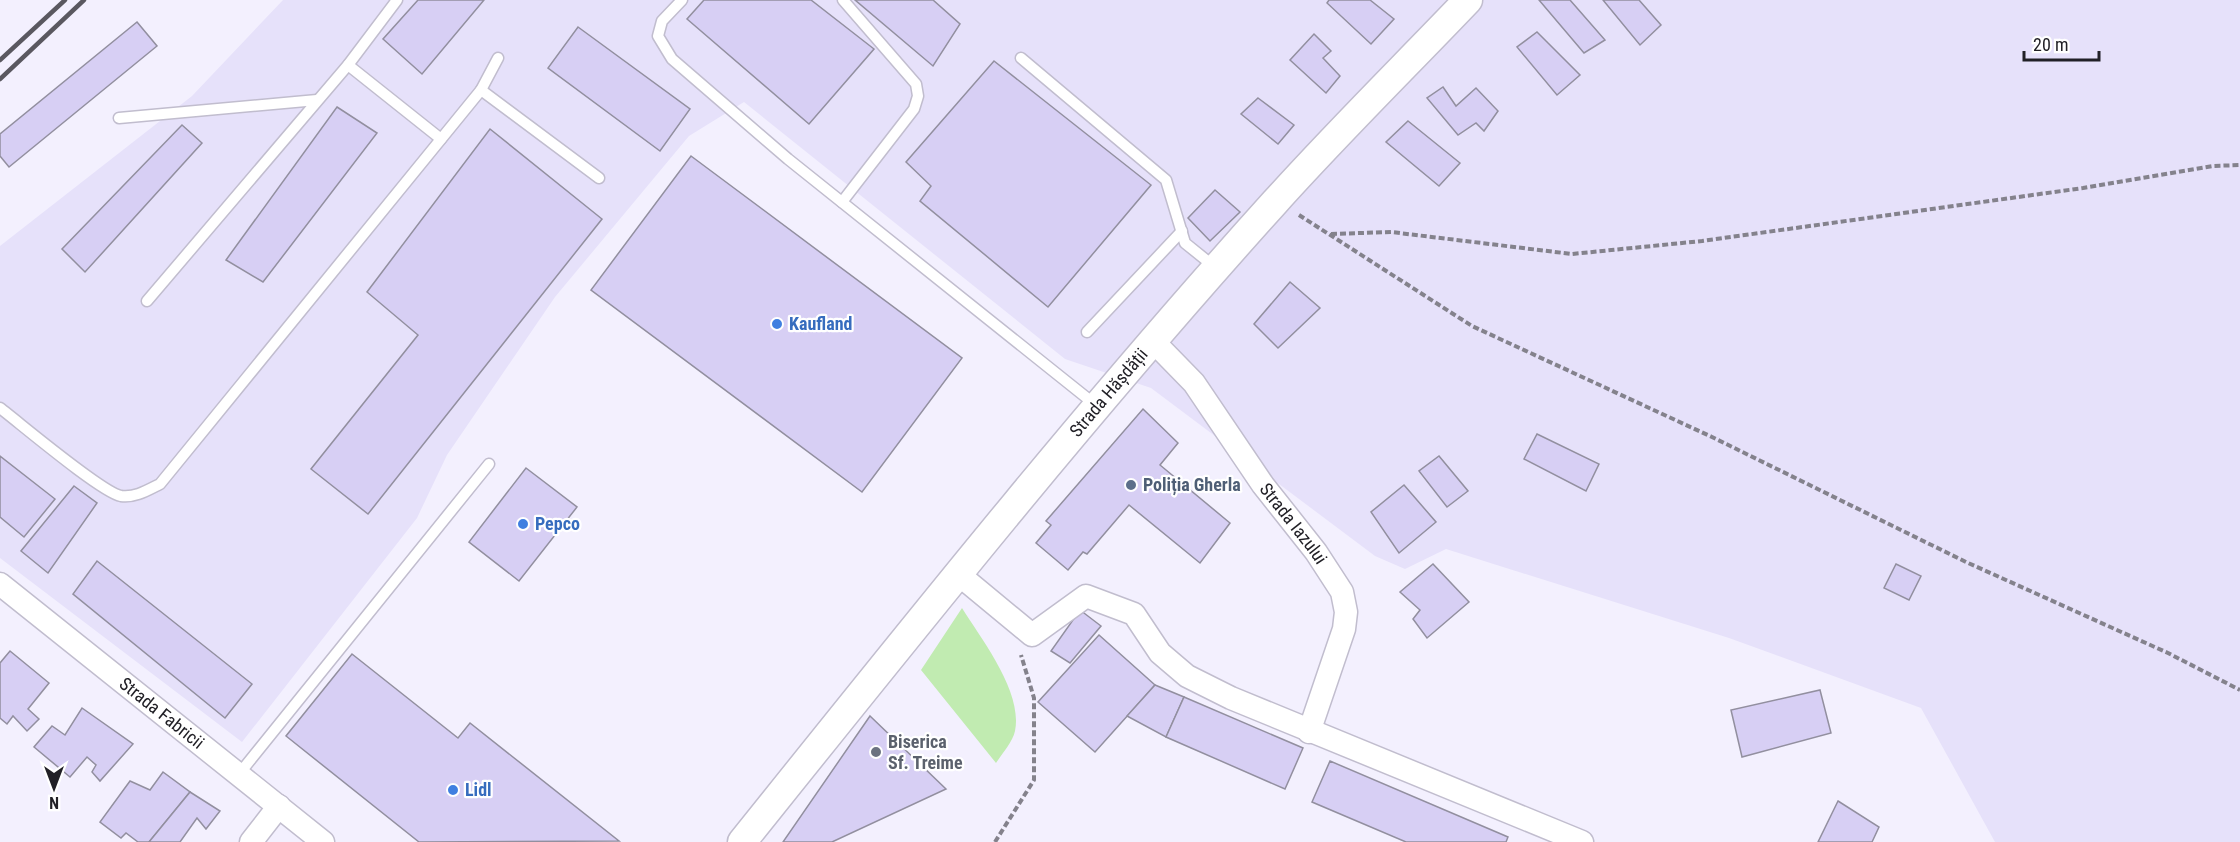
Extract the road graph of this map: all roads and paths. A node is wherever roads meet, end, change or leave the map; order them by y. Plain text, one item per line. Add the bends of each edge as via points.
1 (397, 0) edge
2 (682, 0) edge
3 (843, 0) edge
4 (1468, 0) edge
5 (498, 58) dead end
6 (1022, 58) dead end
7 (348, 65) junction
8 (481, 90) junction
9 (317, 100) junction
10 (119, 118) dead end
11 (441, 139) junction
12 (2240, 165) edge
13 (599, 178) dead end
14 (1277, 200) junction
15 (842, 202) junction
16 (1182, 231) junction
17 (1330, 234) junction
18 (1216, 268) junction
19 (147, 301) dead end
20 (1087, 332) dead end
21 (1153, 341) junction
22 (1098, 406) junction
23 (0, 408) edge
24 (489, 464) dead end
25 (957, 573) junction
26 (0, 584) edge
27 (1015, 621) junction
28 (2240, 690) edge
29 (1309, 732) junction
30 (239, 774) junction
31 (772, 805) junction
32 (279, 806) junction
33 (251, 842) edge
34 (323, 842) edge
35 (742, 842) edge
36 (767, 842) edge
37 (995, 842) edge
38 (1582, 842) edge

1 - 7 lane
2 - 15 lane via 662,21 658,36 672,59
3 - 15 lane via 916,84 918,96 914,109
4 - 14 street, Strada Hășdății
5 - 8 lane
6 - 16 lane via 1166,180
7 - 9 lane
7 - 11 lane
8 - 11 lane
8 - 13 lane
9 - 10 lane
9 - 19 lane
11 - 23 lane via 160,484 135,496 119,496
12 - 17 path via 1702,241 1572,254 1391,232
14 - 17 path
14 - 18 street, Strada Hășdății
15 - 22 lane
16 - 18 lane via 1185,243
16 - 20 lane
17 - 28 path via 1472,326
18 - 21 street, Strada Hășdății
21 - 22 street, Strada Hășdății
21 - 29 street, Strada Iazului via 1194,383 1342,592 1344,629
22 - 25 street, Strada Hășdății
24 - 30 lane
25 - 27 street
25 - 31 street, Strada Hășdății
26 - 30 street, Strada Fabricii
27 - 29 street via 1032,635 1086,596 1123,609 1134,614 1160,653 1187,676
27 - 37 path via 1016,640 1034,698 1034,780
29 - 38 street
30 - 32 street, Strada Fabricii
31 - 35 street, Strada Hășdății
31 - 36 street
32 - 33 street
32 - 34 street, Strada Fabricii

